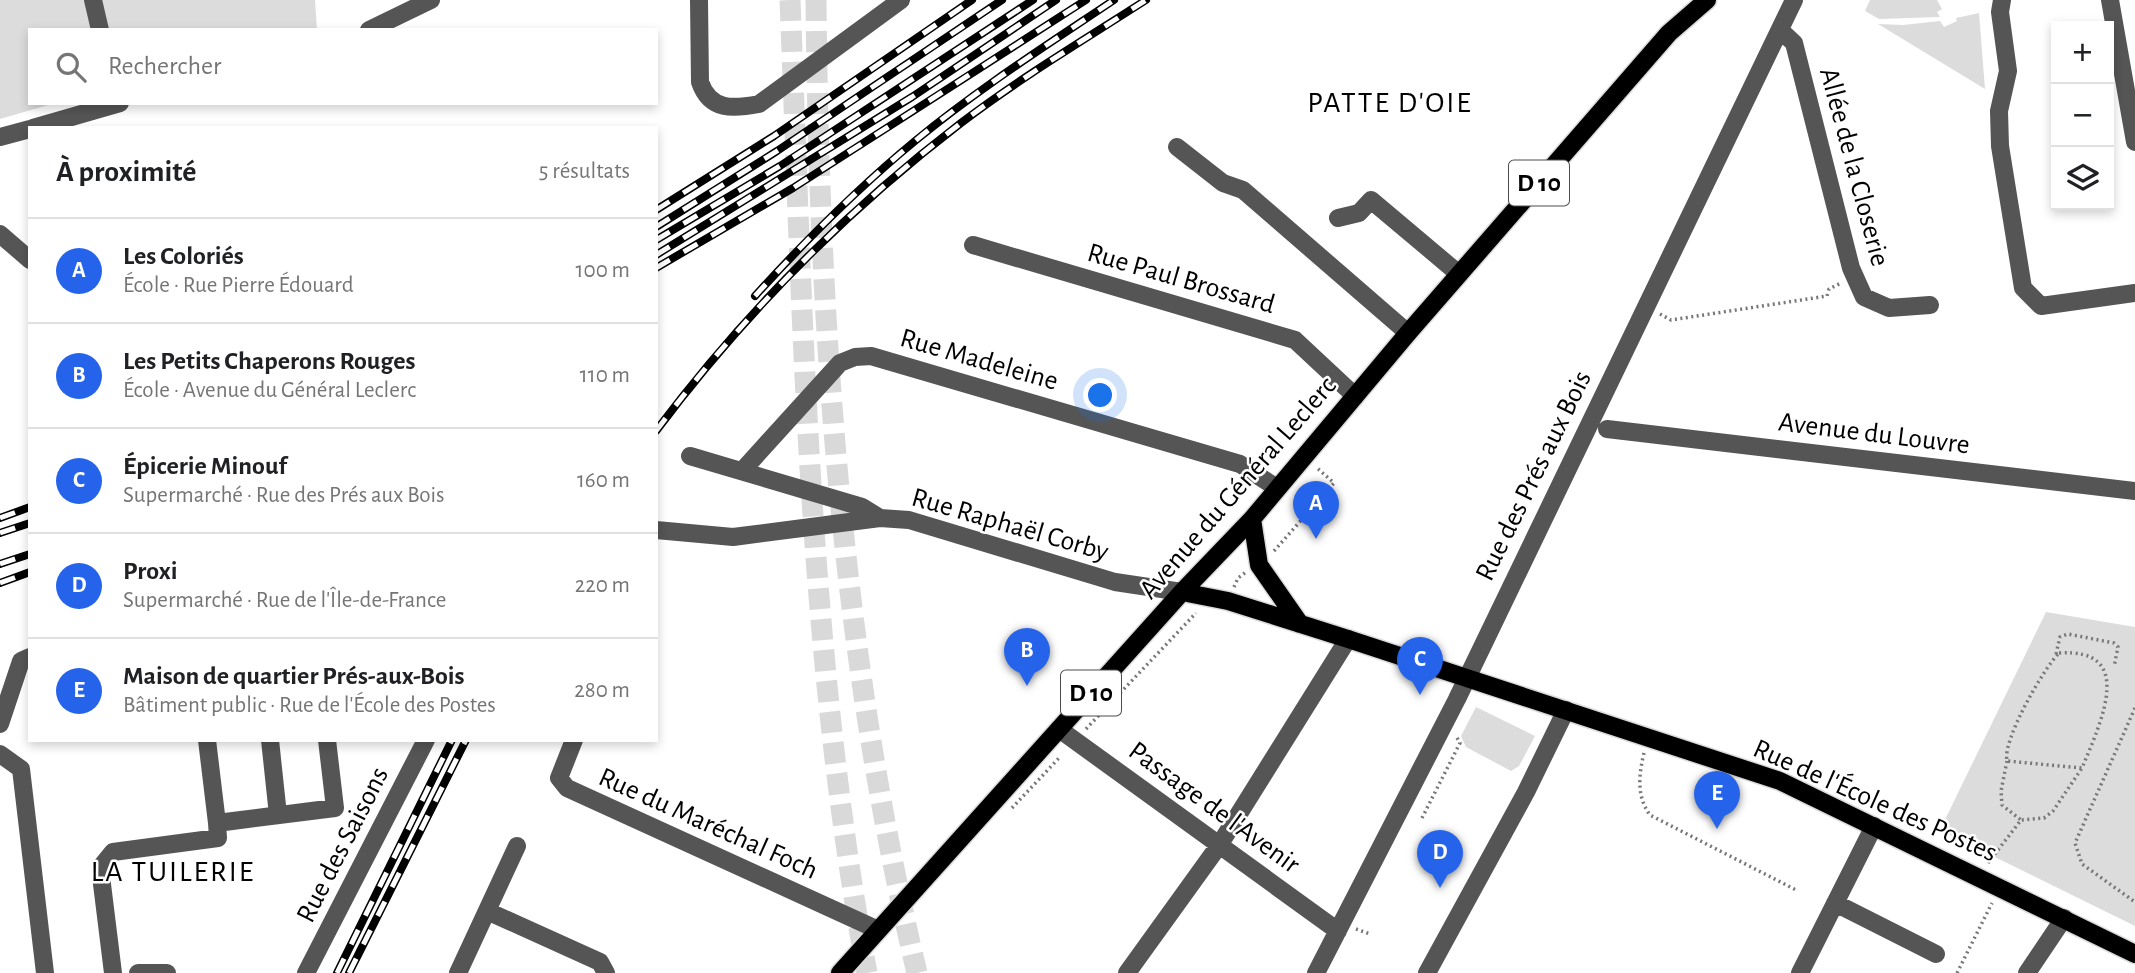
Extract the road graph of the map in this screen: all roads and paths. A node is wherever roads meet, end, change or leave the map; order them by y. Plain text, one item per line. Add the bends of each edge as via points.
1 (93, 0) edge
2 (431, 0) edge
3 (699, 0) edge
4 (901, 0) edge
5 (1689, 0) edge
6 (1707, 0) edge
7 (1794, 0) edge
8 (2002, 0) edge
9 (2110, 0) edge
10 (403, 7) edge
11 (100, 28) edge
12 (372, 28) edge
13 (1780, 30) junction
14 (1669, 33) junction
15 (113, 105) edge
16 (39, 126) edge
17 (28, 129) edge
18 (0, 137) edge
19 (2135, 142) edge
20 (1177, 146) dead end
21 (1338, 218) dead end
22 (0, 234) edge
23 (974, 245) dead end
24 (28, 258) edge
25 (1459, 274) junction
26 (1855, 277) junction
27 (2135, 293) edge
28 (1930, 305) dead end
29 (1645, 307) junction
30 (1408, 333) junction
31 (1354, 397) junction
32 (1606, 429) dead end
33 (690, 456) dead end
34 (1304, 457) junction
35 (742, 471) junction
36 (1277, 488) junction
37 (2135, 491) edge
38 (880, 518) junction
39 (1252, 519) junction
40 (658, 530) edge
41 (1262, 563) junction
42 (1182, 592) junction
43 (1228, 601) junction
44 (1206, 610) dead end
45 (1300, 624) junction
46 (1348, 639) junction
47 (2056, 656) junction
48 (28, 658) edge
49 (2115, 667) junction
50 (2118, 673) dead end
51 (1466, 680) junction
52 (2112, 703) dead end
53 (2135, 708) edge
54 (1566, 710) junction
55 (0, 724) edge
56 (1059, 729) junction
57 (1648, 737) junction
58 (1075, 740) junction
59 (207, 742) edge
60 (271, 742) edge
61 (327, 742) edge
62 (425, 742) edge
63 (573, 742) edge
64 (0, 754) edge
65 (2007, 761) junction
66 (2082, 768) junction
67 (988, 807) junction
68 (278, 815) junction
69 (2021, 820) junction
70 (217, 822) junction
71 (1874, 826) junction
72 (1220, 844) junction
73 (517, 846) dead end
74 (1980, 877) junction
75 (2000, 887) junction
76 (1798, 891) dead end
77 (2135, 902) edge
78 (1835, 903) junction
79 (487, 911) junction
80 (2064, 919) junction
81 (876, 929) junction
82 (1346, 930) junction
83 (1370, 934) dead end
84 (1936, 954) dead end
85 (2135, 954) edge
86 (44, 973) edge
87 (113, 973) edge
88 (138, 973) edge
89 (153, 973) edge
90 (167, 973) edge
91 (306, 973) edge
92 (458, 973) edge
93 (606, 973) edge
94 (840, 973) edge
95 (1127, 973) edge
96 (1316, 973) edge
97 (1427, 973) edge
98 (1800, 973) edge
99 (1957, 973) edge
100 (2027, 973) edge

1 - 11 street
2 - 10 street
3 - 4 street via 704,95 712,103 734,109 759,104
5 - 14 main road, D 10
6 - 14 main road, D 10
7 - 13 street, Rue des Prés aux Bois
8 - 27 street via 2008,71 1999,111 2000,146 2024,288 2041,306
9 - 19 street
10 - 12 street
13 - 26 street, Allée de la Closerie via 1794,43
13 - 29 street, Rue des Prés aux Bois
14 - 25 main road, Avenue du Général Leclerc / D 10
15 - 16 street
17 - 18 street
20 - 30 street via 1223,183 1243,190
21 - 25 street via 1359,213 1371,200
22 - 24 street
23 - 31 street, Rue Paul Brossard via 1295,341
25 - 30 main road, Avenue du Général Leclerc / D 10
26 - 28 street, Allée de la Closerie via 1864,297 1874,304 1889,308
26 - 29 path via 1829,289 1828,296 1671,320
29 - 51 street, Rue des Prés aux Bois
30 - 31 main road, Avenue du Général Leclerc / D 10
31 - 34 main road, Avenue du Général Leclerc / D 10
32 - 37 street, Avenue du Louvre
33 - 35 street
34 - 36 main road, Avenue du Général Leclerc / D 10
34 - 41 path via 1334,483
35 - 36 street, Rue Madeleine via 840,363 871,356 1240,464
35 - 38 street via 862,507
36 - 39 main road, Avenue du Général Leclerc / D 10
38 - 40 street, Rue Raphaël Corby via 733,537
38 - 42 street, Rue Raphaël Corby via 909,520 1115,582
39 - 41 main road
39 - 42 main road, Avenue du Général Leclerc / D 10
41 - 43 path via 1238,578
41 - 45 main road
42 - 43 main road, Rue de l'École des Postes
42 - 56 main road, Avenue du Général Leclerc / D 10
43 - 45 main road, Rue de l'École des Postes
44 - 58 path via 1197,612
45 - 46 main road, Rue de l'École des Postes
46 - 51 main road, Rue de l'École des Postes
46 - 72 street
47 - 49 path via 2081,653
47 - 49 path via 2060,636 2068,634 2114,643 2118,647
47 - 65 path via 2014,726 2005,751
48 - 55 street via 21,662
49 - 50 path
51 - 54 main road, Rue de l'École des Postes
51 - 82 street, Rue des Prés aux Bois
52 - 66 path
53 - 77 path via 2075,842 2082,864
54 - 57 main road, Rue de l'École des Postes
54 - 97 street
56 - 58 street, Passage de l'Avenir
56 - 67 main road, Avenue du Général Leclerc / D 10
57 - 71 main road, Rue de l'École des Postes via 1780,781
57 - 76 path via 1639,785 1650,815
58 - 67 path via 1015,808
58 - 72 street, Passage de l'Avenir
59 - 70 street
60 - 68 street
61 - 68 street via 335,808
62 - 91 street, Rue des Saisons
63 - 81 street, Rue du Maréchal Foch via 559,778 567,788
64 - 86 street via 21,769
65 - 66 path
65 - 69 path via 2002,805
66 - 69 path via 2045,818
67 - 81 main road, Avenue du Général Leclerc / D 10
68 - 70 street
69 - 74 path
70 - 87 street via 219,838 113,852 100,868
71 - 74 main road, Rue de l'École des Postes
71 - 78 street
72 - 82 street, Passage de l'Avenir
72 - 95 street
73 - 79 street
74 - 75 main road, Rue de l'École des Postes
75 - 80 main road, Rue de l'École des Postes
75 - 99 path
78 - 84 street
78 - 98 street
79 - 92 street
79 - 93 street via 600,962
80 - 85 main road, Rue de l'École des Postes
80 - 100 street
81 - 94 main road, Avenue du Général Leclerc / D 10
82 - 83 path
82 - 96 street, Rue des Prés aux Bois
88 - 89 street
89 - 90 street

